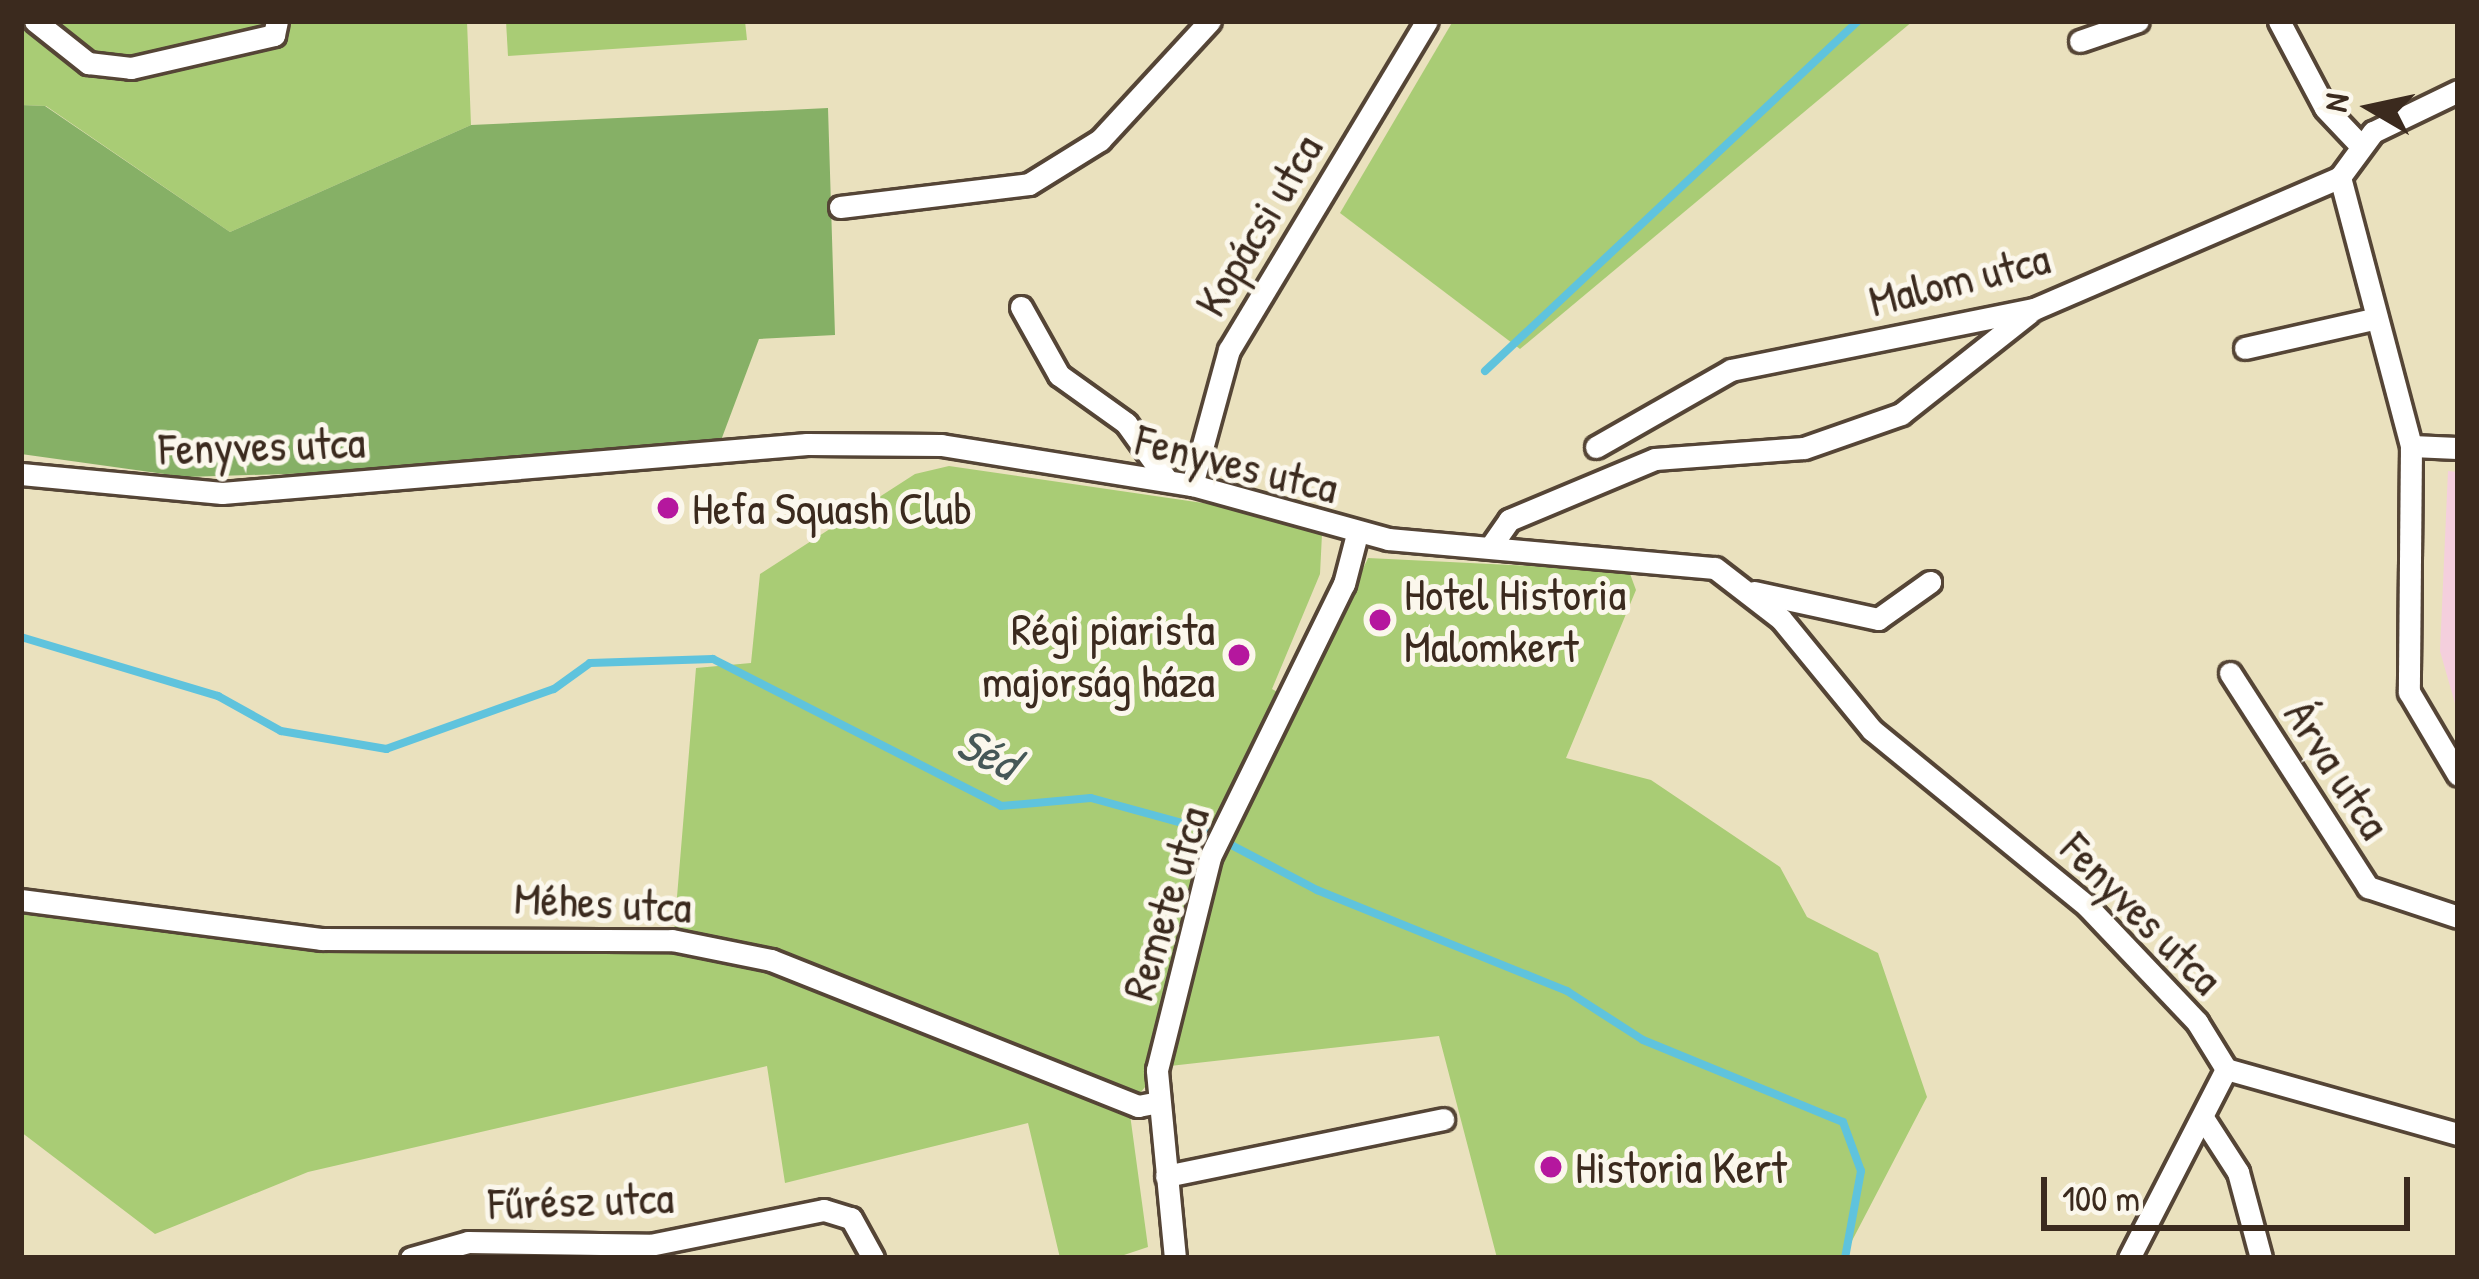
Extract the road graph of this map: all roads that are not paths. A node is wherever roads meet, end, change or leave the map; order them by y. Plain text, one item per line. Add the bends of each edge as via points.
1 (35, 21) edge
2 (278, 21) edge
3 (1210, 21) edge
4 (1427, 21) edge
5 (2138, 21) edge
6 (2279, 21) edge
7 (2080, 41) dead end
8 (2458, 92) edge
9 (2360, 146) junction
10 (2340, 177) junction
11 (840, 207) dead end
12 (1021, 308) dead end
13 (2034, 309) junction
14 (2373, 319) junction
15 (2245, 348) dead end
16 (2410, 446) junction
17 (1596, 447) dead end
18 (2458, 448) edge
19 (21, 473) edge
20 (1167, 480) junction
21 (1192, 484) junction
22 (1358, 534) junction
23 (1491, 546) junction
24 (1930, 582) dead end
25 (1754, 592) junction
26 (2230, 674) dead end
27 (2458, 775) edge
28 (21, 900) edge
29 (2458, 917) edge
30 (2226, 1069) junction
31 (1154, 1103) junction
32 (1443, 1119) dead end
33 (2205, 1121) junction
34 (2458, 1135) edge
35 (1166, 1176) junction
36 (584, 1252) edge
37 (411, 1258) edge
38 (873, 1258) edge
39 (1175, 1258) edge
40 (2129, 1258) edge
41 (2261, 1258) edge

1 - 2 street via 88,63 131,68 274,34
3 - 11 street via 1100,140 1029,184
4 - 21 street, Kopácsi utca via 1229,350
5 - 7 street
6 - 9 street via 2325,108
8 - 9 street
9 - 10 street
10 - 13 street, Malom utca
10 - 14 street
12 - 20 street via 1059,375 1126,424
13 - 17 street, Malom utca via 1732,370
13 - 23 street via 1901,414 1804,448 1655,459 1509,520
14 - 15 street
14 - 16 street
16 - 18 street
16 - 27 street via 2409,692
19 - 20 street, Fenyves utca via 222,493 861,443
20 - 21 street, Fenyves utca
21 - 22 street, Fenyves utca
22 - 23 street, Fenyves utca
22 - 31 street, Remete utca via 1287,706 1210,857
23 - 25 street, Fenyves utca via 1675,558
24 - 25 street via 1878,619
25 - 30 street, Fenyves utca via 1872,730 2087,906 2197,1022
26 - 29 street, Árva utca via 2368,887
28 - 31 street, Méhes utca via 321,939 672,940 771,959 1138,1106
30 - 33 street
30 - 34 street
31 - 35 street, Remete utca
32 - 35 street
33 - 40 street
33 - 41 street via 2238,1172
35 - 39 street, Remete utca
36 - 37 street, Fűrész utca via 469,1242
36 - 38 street, Fűrész utca via 824,1210 851,1219

